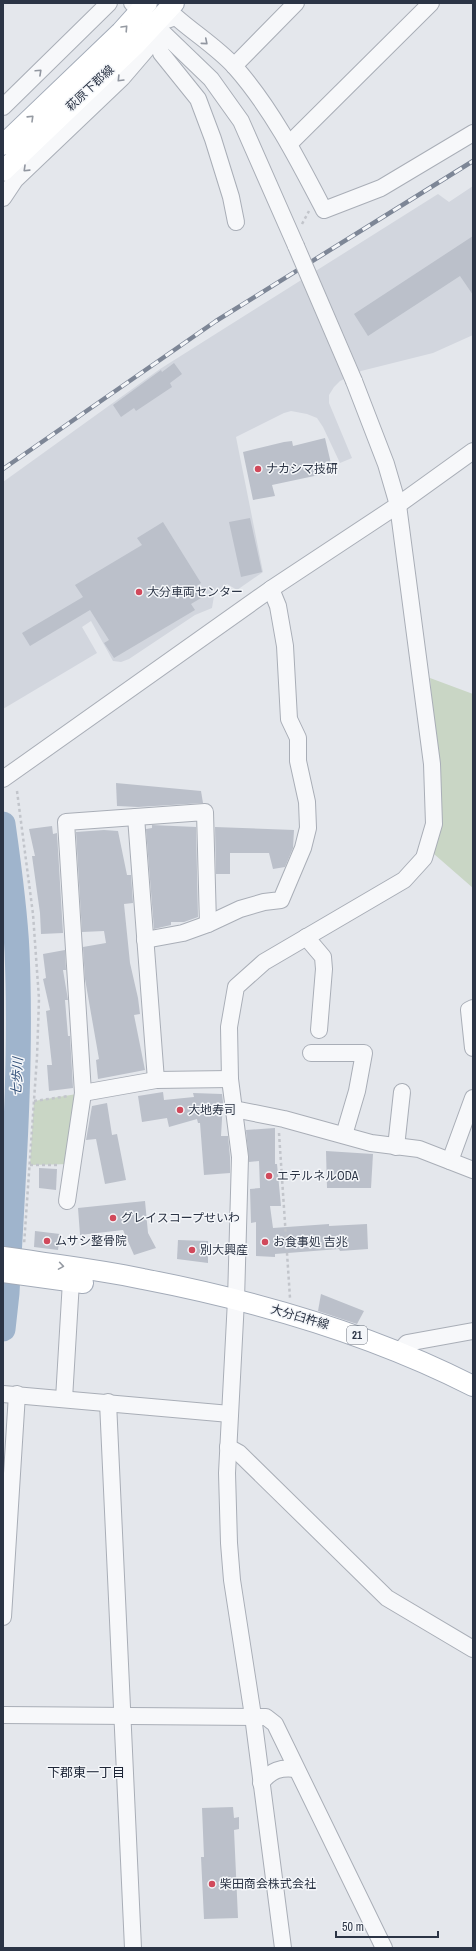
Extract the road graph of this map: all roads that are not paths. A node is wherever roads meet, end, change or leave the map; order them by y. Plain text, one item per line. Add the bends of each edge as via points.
1 (109, 3) edge
2 (174, 3) edge
3 (296, 3) edge
4 (426, 5) edge
5 (140, 6) edge
6 (155, 24) junction
7 (234, 66) junction
8 (3, 107) edge
9 (473, 133) edge
10 (289, 144) junction
11 (3, 145) edge
12 (3, 171) edge
13 (3, 198) edge
14 (236, 222) dead end
15 (473, 451) edge
16 (398, 505) junction
17 (271, 589) junction
18 (3, 779) edge
19 (136, 817) junction
20 (208, 924) junction
21 (306, 937) junction
22 (145, 940) junction
23 (473, 1008) edge
24 (319, 1030) dead end
25 (473, 1048) edge
26 (311, 1053) dead end
27 (230, 1078) junction
28 (156, 1080) junction
29 (402, 1092) dead end
30 (83, 1093) junction
31 (473, 1098) edge
32 (234, 1108) junction
33 (344, 1135) junction
34 (396, 1147) junction
35 (450, 1161) junction
36 (473, 1170) edge
37 (67, 1201) dead end
38 (3, 1257) edge
39 (18, 1264) edge
40 (71, 1281) junction
41 (236, 1300) junction
42 (473, 1331) edge
43 (399, 1352) junction
44 (473, 1386) edge
45 (11, 1394) edge
46 (64, 1399) junction
47 (108, 1402) junction
48 (230, 1414) junction
49 (228, 1447) junction
50 (3, 1617) edge
51 (473, 1649) edge
52 (3, 1714) edge
53 (122, 1715) junction
54 (253, 1716) junction
55 (296, 1769) junction
56 (261, 1782) junction
57 (133, 1948) edge
58 (283, 1948) edge
59 (384, 1948) edge

8 -> 1 street
2 - 6 main road, 萩原下郡線
3 - 7 street
4 - 10 street
5 - 6 street
11 -> 5 main road, 萩原下郡線 via 121,32
6 -> 7 street via 176,17
6 - 12 main road, 萩原下郡線
6 -> 13 street via 146,50 122,78 15,180
6 - 14 street via 161,53 198,99 213,138
6 - 16 street, bridge via 211,79 240,121 354,381 386,464
7 - 10 street
9 - 10 street via 381,188 320,203
15 - 16 street
16 - 17 street
16 - 21 street via 432,764 434,824 424,858 404,880
17 - 18 street
17 - 20 street via 278,606 285,646 290,719 298,738 298,761 307,802 308,828 303,848 280,900 240,909
19 - 20 street via 205,812
19 - 22 street
19 - 30 street via 66,822
20 - 22 street
21 - 24 street via 323,957
21 - 27 street via 264,962 236,987 229,1027
22 - 28 street
23 - 25 street via 469,1010
26 - 33 street via 364,1053 357,1091
27 - 28 street
27 - 32 street
28 - 30 street
29 - 34 street
30 - 37 street
31 - 35 street
32 - 33 street
32 - 41 street via 240,1157
33 - 34 street
34 - 35 street via 419,1149
35 - 36 street
38 - 39 main road, 大分臼杵線 / 21
39 - 40 main road, 大分臼杵線 / 21
39 -> 41 main road, 大分臼杵線 / 21 via 143,1278
40 - 41 main road, 大分臼杵線 / 21
40 - 46 street
41 - 43 main road, 大分臼杵線 / 21 via 317,1321
41 - 48 street
42 - 43 street via 408,1343
43 - 44 main road, 大分臼杵線 / 21
45 - 46 street
45 - 50 street
46 - 47 street
47 - 48 street
47 - 53 street
48 - 49 street
49 - 51 street via 239,1453 388,1598
49 - 54 street via 227,1484 232,1580
52 - 53 street
53 - 54 street
53 - 57 street
54 - 55 street via 266,1716 275,1724
54 - 56 street
55 - 56 street via 273,1771
55 - 59 street
56 - 58 street

